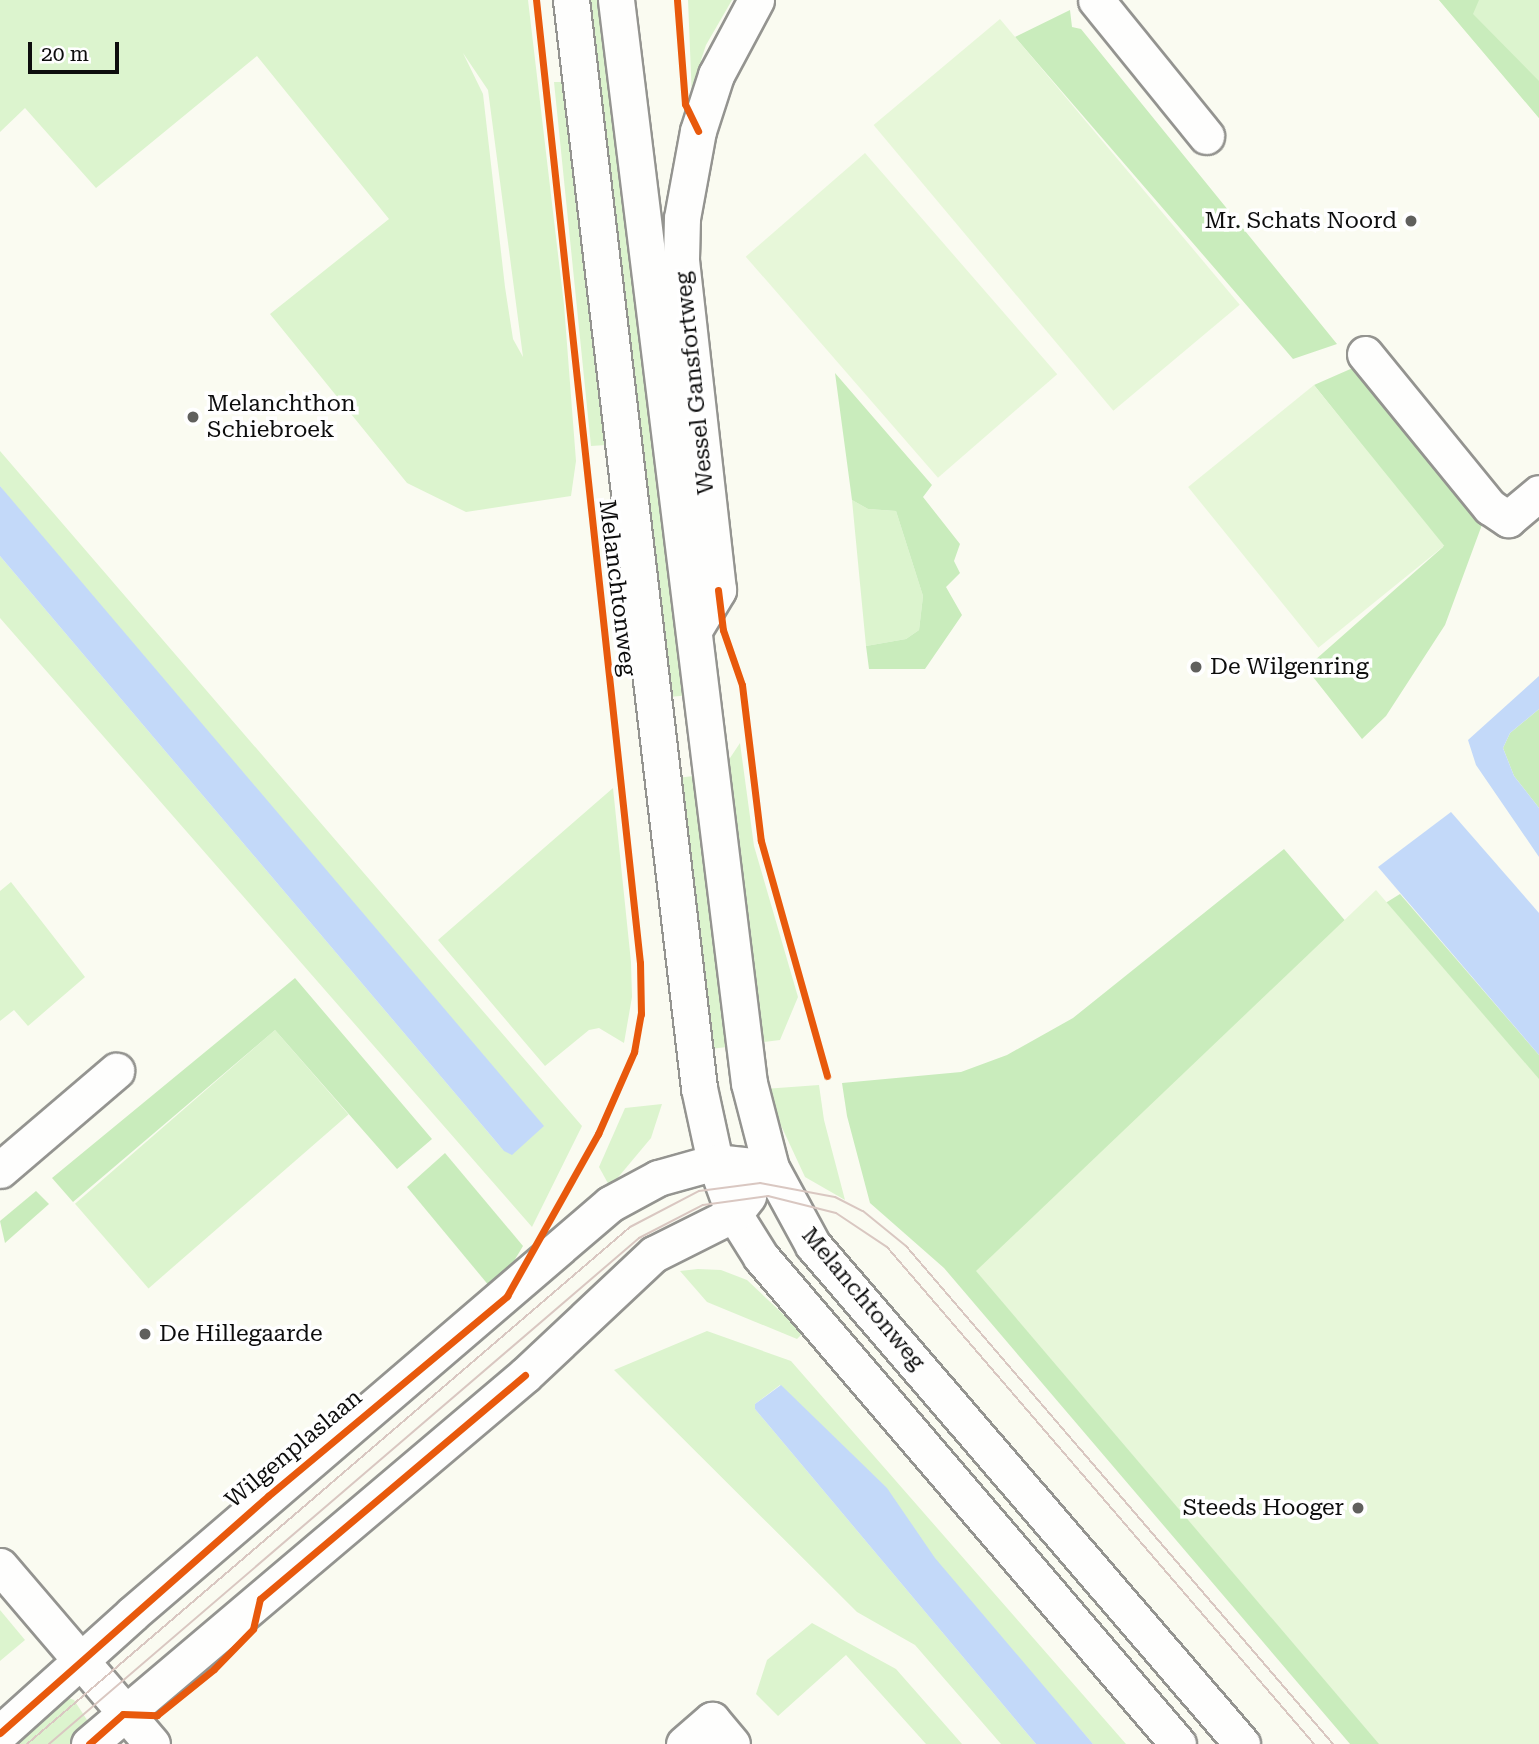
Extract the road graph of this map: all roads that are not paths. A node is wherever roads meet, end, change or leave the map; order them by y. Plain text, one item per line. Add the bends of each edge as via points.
1 (571, 0) edge
2 (616, 0) edge
3 (756, 0) edge
4 (1096, 0) edge
5 (1206, 136) dead end
6 (1365, 354) dead end
7 (1539, 493) edge
8 (694, 630) junction
9 (116, 1071) dead end
10 (715, 1162) junction
11 (771, 1168) junction
12 (0, 1170) edge
13 (734, 1214) junction
14 (0, 1566) edge
15 (79, 1661) junction
16 (123, 1714) junction
17 (0, 1733) edge
18 (89, 1744) edge
19 (152, 1744) edge
20 (684, 1744) edge
21 (732, 1744) edge
22 (1178, 1744) edge
23 (1242, 1744) edge

1 - 10 street, Melanchtonweg via 699,1088
2 - 8 street, Melanchtonweg
3 - 8 street, Wessel Gansfortweg via 716,75 698,131 682,218 681,259 718,590
4 - 5 street
6 - 7 street via 1490,507 1508,519
8 - 11 street, Melanchtonweg via 748,1083
9 - 12 street
10 - 11 street, Wilgenplaslaan
10 - 13 street, Melanchtonweg
10 - 15 street, Wilgenplaslaan via 658,1178 610,1204
11 - 13 street
11 - 23 street, Melanchtonweg via 813,1245
13 - 16 street via 654,1254 525,1375
13 - 22 street, Melanchtonweg via 761,1257
14 - 15 street
15 - 16 street
15 - 17 street, Wilgenplaslaan
16 - 18 street
16 - 19 street
20 - 21 street via 712,1720

